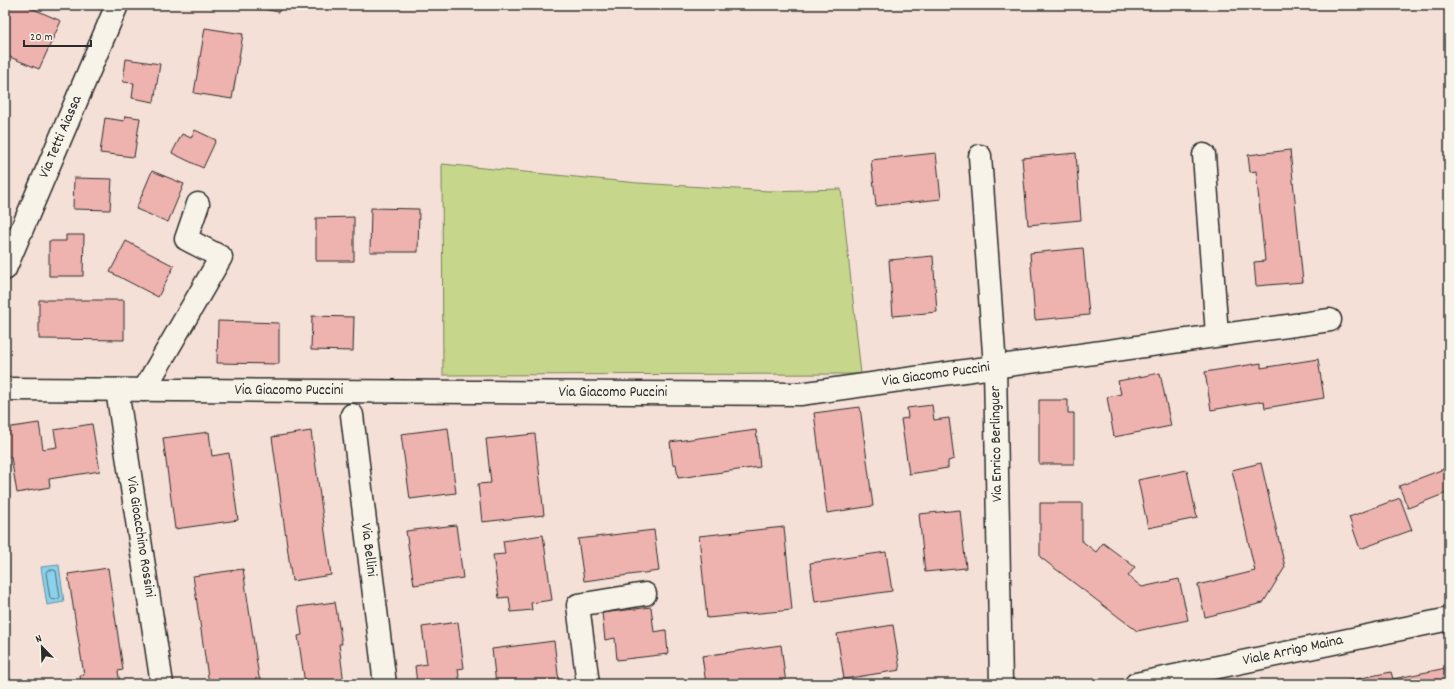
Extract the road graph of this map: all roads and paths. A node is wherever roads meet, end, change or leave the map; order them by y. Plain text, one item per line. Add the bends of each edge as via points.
1 (117, 5) edge
2 (1204, 155) dead end
3 (980, 156) dead end
4 (198, 204) dead end
5 (5, 269) edge
6 (1330, 320) dead end
7 (1217, 336) junction
8 (995, 367) junction
9 (5, 389) edge
10 (117, 390) junction
11 (144, 390) junction
12 (352, 415) dead end
13 (645, 594) dead end
14 (1449, 619) edge
15 (162, 684) edge
16 (385, 684) edge
17 (588, 684) edge
18 (1001, 684) edge
19 (1136, 684) edge

1 - 5 street, Via Tetti Aiassa
2 - 7 street
3 - 8 street, Via Enrico Berlinguer
4 - 11 street via 186,240 221,257
6 - 7 street, Via Giacomo Puccini
7 - 8 street, Via Giacomo Puccini
8 - 11 street, Via Giacomo Puccini via 800,394
8 - 18 street, Via Enrico Berlinguer
9 - 10 street, Via Giacomo Puccini
10 - 11 street, Via Giacomo Puccini
10 - 15 street, Via Gioacchino Rossini
12 - 16 street, Via Bellini
13 - 17 street via 578,606
14 - 19 street, Viale Arrigo Maina

